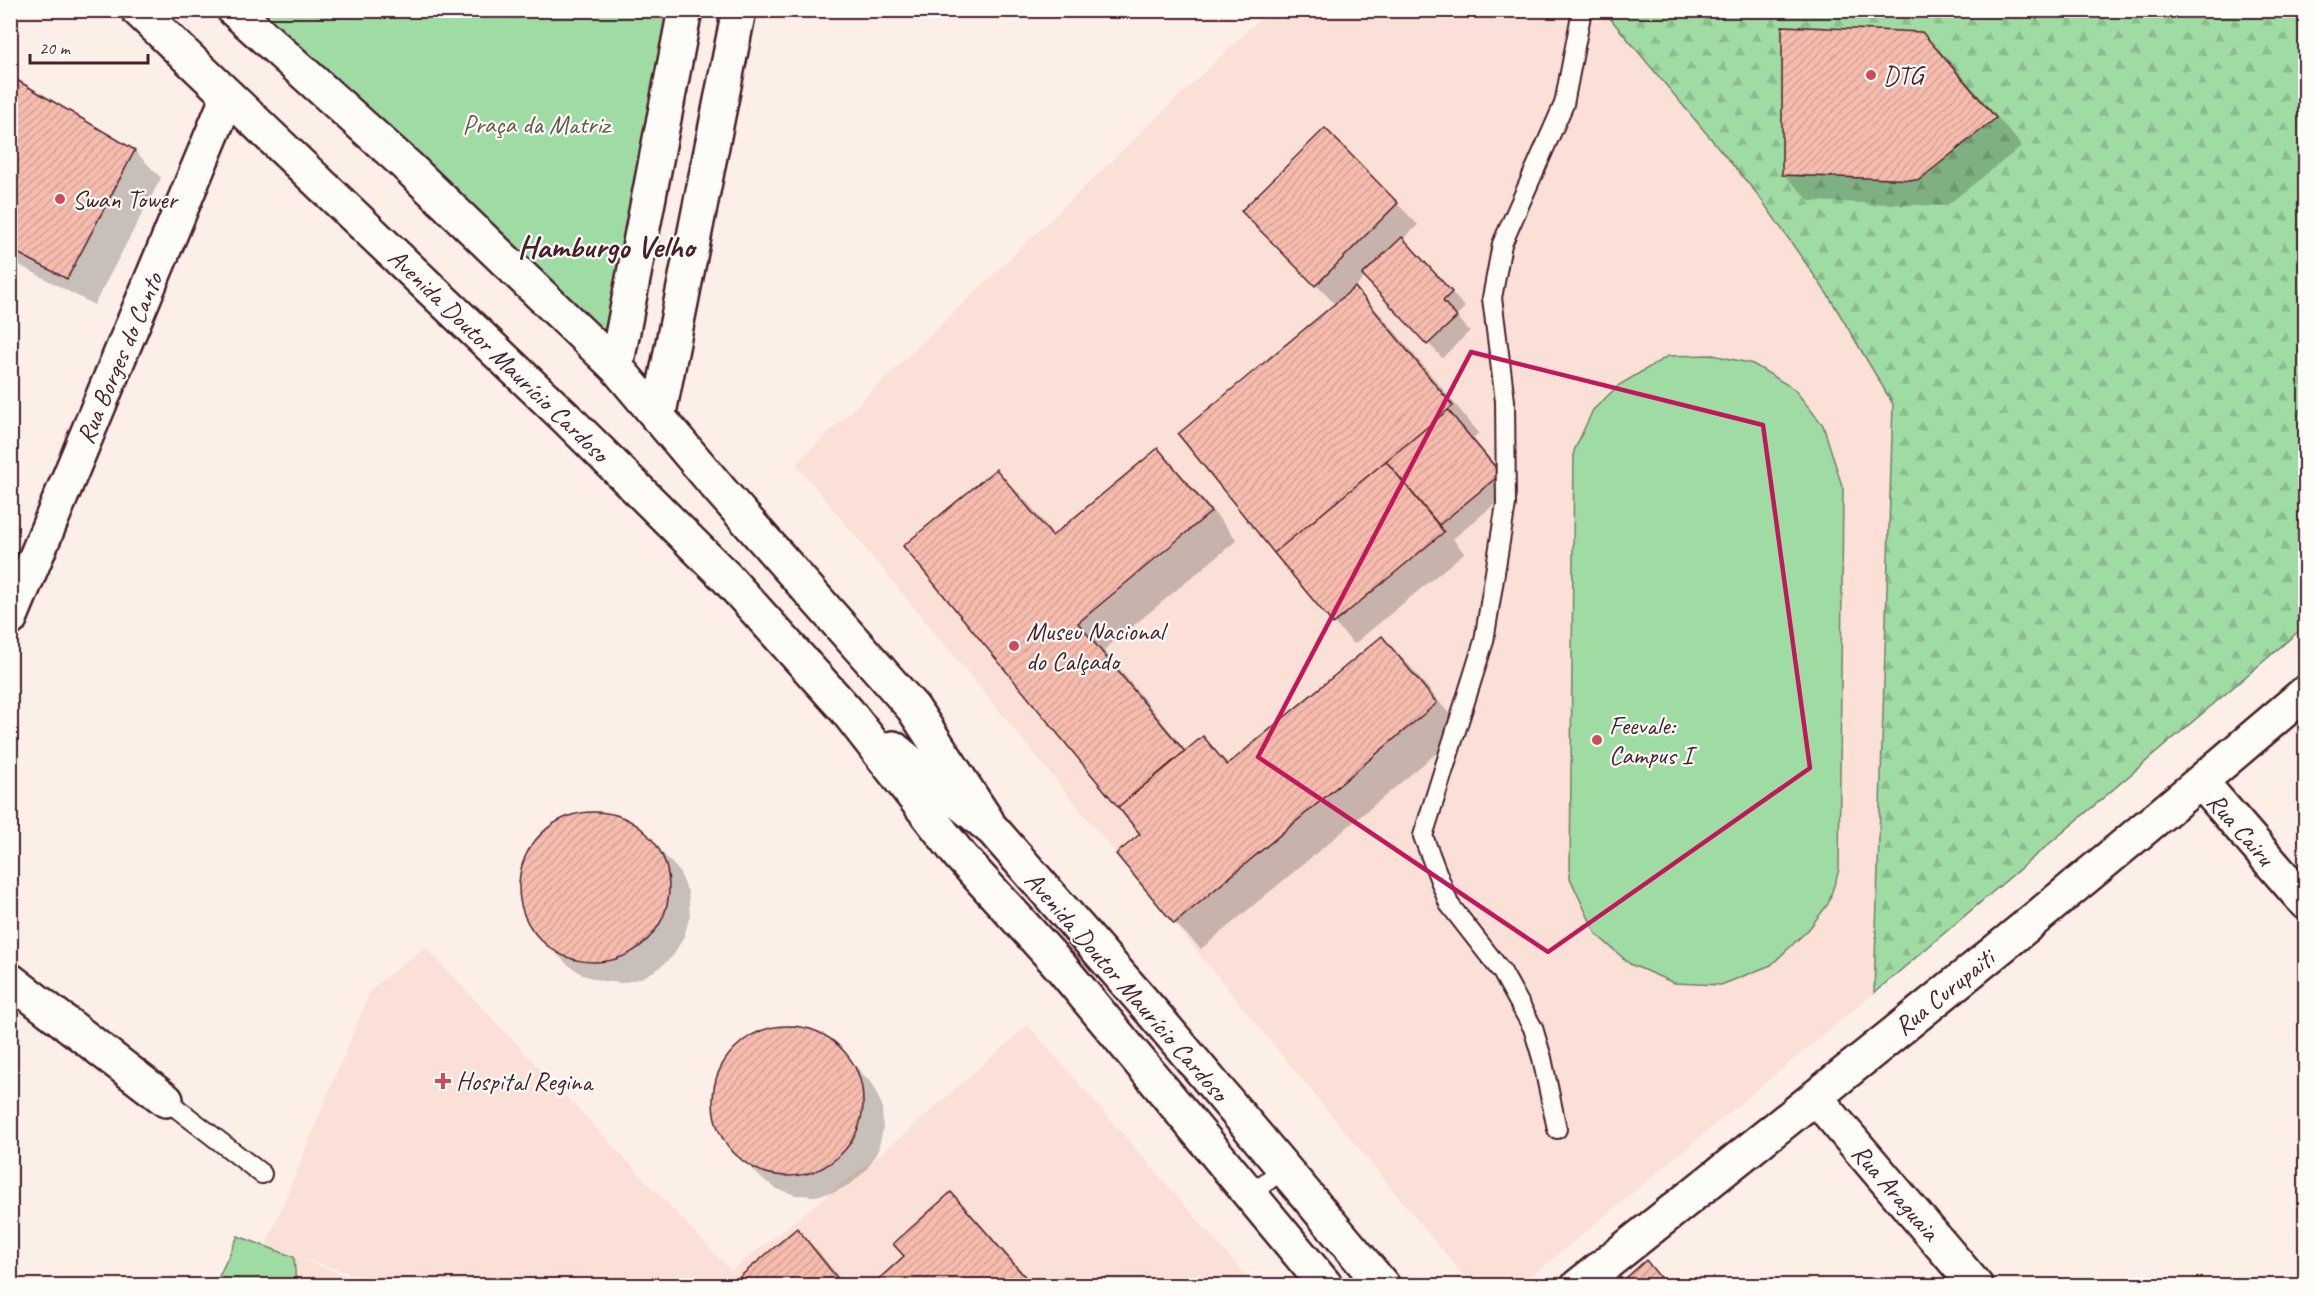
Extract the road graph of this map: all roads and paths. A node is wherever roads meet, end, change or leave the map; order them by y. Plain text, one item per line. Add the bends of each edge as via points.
1 (138, 10) edge
2 (234, 10) edge
3 (685, 10) edge
4 (739, 10) edge
5 (1582, 10) edge
6 (228, 96) junction
7 (616, 367) junction
8 (658, 418) junction
9 (10, 619) edge
10 (2306, 693) edge
11 (847, 711) junction
12 (2201, 782) junction
13 (993, 830) junction
14 (2306, 903) edge
15 (10, 980) edge
16 (1152, 1012) junction
17 (1122, 1039) junction
18 (1815, 1098) junction
19 (166, 1100) joint
20 (1557, 1130) dead end
21 (1284, 1168) junction
22 (262, 1174) dead end
23 (1251, 1194) junction
24 (1326, 1286) edge
25 (1383, 1286) edge
26 (1578, 1286) edge
27 (1976, 1286) edge

1 - 6 street, Avenida Doutor Maurício Cardoso
2 - 7 street via 406,165
3 - 7 street
4 - 8 street
5 - 20 lane via 1564,104 1502,244 1492,298 1505,400 1506,504 1484,641 1423,836 1449,904 1502,972 1533,1028
6 - 9 street, Rua Borges do Canto
6 - 11 street, Avenida Doutor Maurício Cardoso via 573,425 727,578
7 - 8 street
8 - 13 street via 913,708
10 - 12 street, Rua Curupaiti
11 - 13 street, Avenida Doutor Maurício Cardoso
11 - 17 street, Avenida Doutor Maurício Cardoso via 960,856
12 - 14 street, Rua Cairu
12 - 18 street, Rua Curupaiti
13 - 16 street, Avenida Doutor Maurício Cardoso
15 - 19 street
16 - 17 street
16 - 21 street, Avenida Doutor Maurício Cardoso
17 - 23 street, Avenida Doutor Maurício Cardoso
18 - 26 street, Rua Curupaiti
18 - 27 street, Rua Araguaia
19 - 22 lane
21 - 23 lane
21 - 25 street, Avenida Doutor Maurício Cardoso
23 - 24 street, Avenida Doutor Maurício Cardoso

